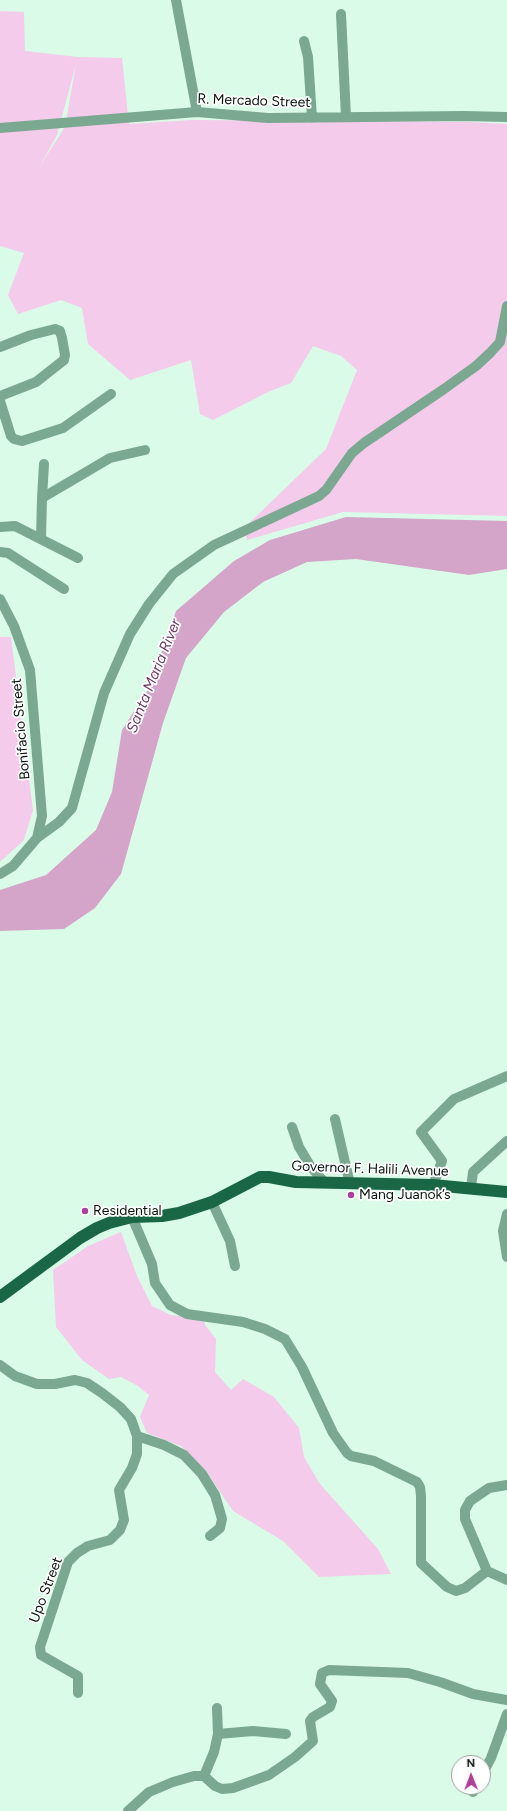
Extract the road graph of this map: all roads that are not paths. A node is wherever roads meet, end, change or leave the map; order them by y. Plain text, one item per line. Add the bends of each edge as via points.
1 (176, 0) edge
2 (341, 14) dead end
3 (304, 41) dead end
4 (197, 112) junction
5 (346, 117) junction
6 (507, 117) edge
7 (312, 118) junction
8 (0, 128) edge
9 (507, 306) edge
10 (0, 347) edge
11 (111, 394) dead end
12 (0, 396) edge
13 (0, 401) edge
14 (145, 450) dead end
15 (44, 464) dead end
16 (42, 498) junction
17 (0, 526) edge
18 (41, 539) junction
19 (0, 552) edge
20 (78, 558) dead end
21 (64, 589) dead end
22 (0, 599) edge
23 (37, 838) junction
24 (0, 874) edge
25 (507, 1076) edge
26 (335, 1119) dead end
27 (292, 1126) dead end
28 (507, 1141) edge
29 (325, 1183) junction
30 (350, 1184) junction
31 (432, 1185) junction
32 (470, 1188) junction
33 (507, 1192) edge
34 (212, 1202) junction
35 (507, 1214) edge
36 (132, 1217) junction
37 (507, 1257) edge
38 (235, 1266) dead end
39 (0, 1297) edge
40 (0, 1365) edge
41 (137, 1436) junction
42 (507, 1486) edge
43 (210, 1536) dead end
44 (487, 1572) junction
45 (507, 1580) edge
46 (78, 1693) dead end
47 (506, 1697) edge
48 (217, 1708) dead end
49 (507, 1714) edge
50 (218, 1734) junction
51 (286, 1734) dead end
52 (491, 1758) edge
53 (204, 1776) junction
54 (128, 1811) edge

1 - 4 street
2 - 5 street
3 - 7 street via 308,57
4 - 7 street, R. Mercado Street via 268,118
4 - 8 street, R. Mercado Street
5 - 6 street, R. Mercado Street
5 - 7 street, R. Mercado Street
9 - 23 street via 500,342 490,353 476,366 352,453 319,496 214,546 173,574 149,604 130,634 107,686 72,808 59,822
10 - 12 street via 30,335 55,329 60,331 65,355 64,360 36,382
11 - 13 street via 63,428 22,441 11,436
14 - 16 street via 110,458
15 - 16 street
16 - 18 street
17 - 18 street via 15,526
18 - 20 street
19 - 21 street via 8,553
22 - 23 street, Bonifacio Street via 14,626 30,670 41,790 42,816
23 - 24 street via 13,866
25 - 31 street via 454,1099 420,1132 442,1161
26 - 30 street
27 - 29 street via 299,1148
28 - 32 street via 473,1172
29 - 30 main road, Governor F. Halili Avenue
29 - 34 main road, Governor F. Halili Avenue via 260,1177
30 - 31 main road, Governor F. Halili Avenue
31 - 32 main road, Governor F. Halili Avenue
32 - 33 main road, Governor F. Halili Avenue
34 - 36 main road, Governor F. Halili Avenue via 179,1213
34 - 38 street via 230,1241
35 - 37 street via 503,1231
36 - 39 main road, Governor F. Halili Avenue via 109,1223 80,1238
36 - 44 street via 152,1264 155,1283 170,1305 187,1314 243,1322 285,1340 302,1367 332,1433 347,1453 374,1461 417,1482 421,1496 421,1563 425,1569 456,1591 465,1588
40 - 41 street, Upo Street via 15,1376 37,1384 75,1380 87,1383 120,1407 131,1419
41 - 43 street via 184,1455 202,1474 215,1495 222,1519 220,1528
41 - 46 street, Upo Street via 134,1461 119,1490 124,1520 120,1530 110,1540 88,1546 68,1562 40,1647 41,1655 78,1676
42 - 44 street via 489,1488 470,1501 465,1510 465,1519
44 - 45 street
47 - 53 street via 473,1694 408,1673 329,1670 322,1673 320,1684 332,1701 330,1706 310,1721 313,1741 295,1757 269,1775 234,1788 222,1789
48 - 50 street
49 - 52 street
50 - 51 street via 253,1731
50 - 53 street
53 - 54 street via 173,1782 149,1792

